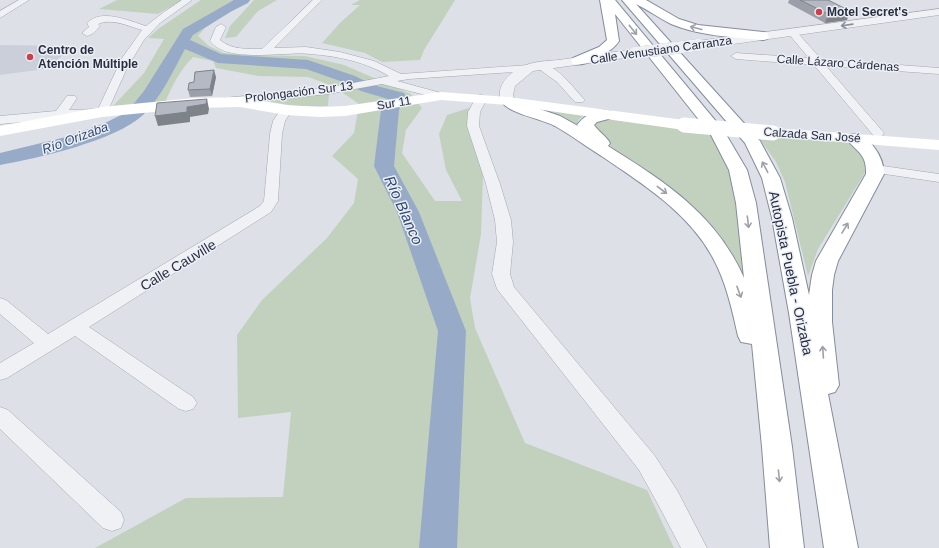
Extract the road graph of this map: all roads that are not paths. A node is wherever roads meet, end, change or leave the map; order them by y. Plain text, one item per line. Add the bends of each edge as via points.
1 (25, 0) edge
2 (188, 0) edge
3 (318, 0) edge
4 (604, 0) edge
5 (609, 0) edge
6 (627, 0) edge
7 (638, 0) edge
8 (939, 12) edge
9 (927, 14) junction
10 (0, 15) edge
11 (939, 17) edge
12 (221, 27) dead end
13 (147, 29) junction
14 (792, 32) junction
15 (87, 33) dead end
16 (763, 36) junction
17 (264, 51) junction
18 (736, 56) dead end
19 (578, 61) junction
20 (815, 61) junction
21 (543, 67) junction
22 (529, 68) junction
23 (939, 71) edge
24 (398, 77) junction
25 (383, 82) junction
26 (508, 93) junction
27 (441, 96) junction
28 (71, 98) dead end
29 (484, 98) junction
30 (579, 100) dead end
31 (215, 102) junction
32 (286, 110) junction
33 (103, 112) junction
34 (60, 114) junction
35 (607, 115) junction
36 (0, 120) edge
37 (684, 125) joint
38 (0, 131) edge
39 (878, 133) dead end
40 (854, 138) junction
41 (939, 145) edge
42 (876, 169) junction
43 (645, 177) junction
44 (939, 178) edge
45 (0, 304) edge
46 (76, 327) junction
47 (47, 344) junction
48 (0, 373) edge
49 (186, 402) dead end
50 (0, 416) edge
51 (777, 447) junction
52 (835, 516) junction
53 (112, 520) dead end
54 (694, 548) edge
55 (787, 548) edge
56 (841, 548) edge

1 - 10 street
2 - 13 street
3 - 17 street
4 - 19 main road via 608,8 613,41 604,50
5 -> 51 main road, Autopista Puebla - Orizaba via 718,134 738,170 746,203
52 -> 6 main road, Autopista Puebla - Orizaba via 801,312 771,178 752,141
16 -> 7 main road via 691,27
8 - 9 street, Calle Venustiano Carranza
9 - 11 street
9 -> 14 street, Calle Venustiano Carranza
12 - 17 street via 215,41 220,46 243,51
13 - 15 street via 107,19 92,23 95,26
13 - 33 street via 121,70
14 - 16 street, Calle Venustiano Carranza
14 - 20 street
16 - 19 street, Calle Venustiano Carranza, bridge
17 - 24 street via 299,50 338,54 387,70
18 - 20 street, Calle Lázaro Cárdenas
19 - 21 street, Calle Venustiano Carranza
20 - 23 street, Calle Lázaro Cárdenas
20 - 39 street
21 - 22 street, Calle Venustiano Carranza
21 - 30 street via 561,80
22 - 24 street, Calle Venustiano Carranza
22 - 26 street via 516,76
24 - 25 street, Calle Venustiano Carranza
25 - 27 street
25 - 31 street, Prolongación Sur 13 via 342,89
26 - 29 main road, Sur 11
26 - 35 main road, Sur 11
26 - 43 main road via 514,105 554,119
27 - 29 main road, Sur 11
27 - 32 main road, Sur 11 via 345,111
28 - 34 street
29 - 54 street via 474,112 474,126 503,220 505,242 501,274 506,289 647,463
31 - 32 main road, Sur 11 via 240,102
31 - 33 main road, Sur 11
32 - 46 street, Calle Cauville via 279,121 276,134 271,201 266,209
33 - 34 street
33 - 38 main road, Sur 11
34 - 36 street
35 - 37 main road, Sur 11
35 - 43 main road via 589,119 585,125 587,129
37 - 40 main road, Calzada San José, bridge
40 - 41 main road, Calzada San José
40 - 42 main road via 868,150
42 - 44 street
52 -> 42 main road via 820,283 827,261 872,181
43 -> 51 main road via 695,219 724,258 740,293
45 - 47 street
46 - 47 street, Calle Cauville
46 - 49 street
47 - 48 street, Calle Cauville
50 - 53 street
51 -> 55 main road, Autopista Puebla - Orizaba
52 - 56 main road, Autopista Puebla - Orizaba

